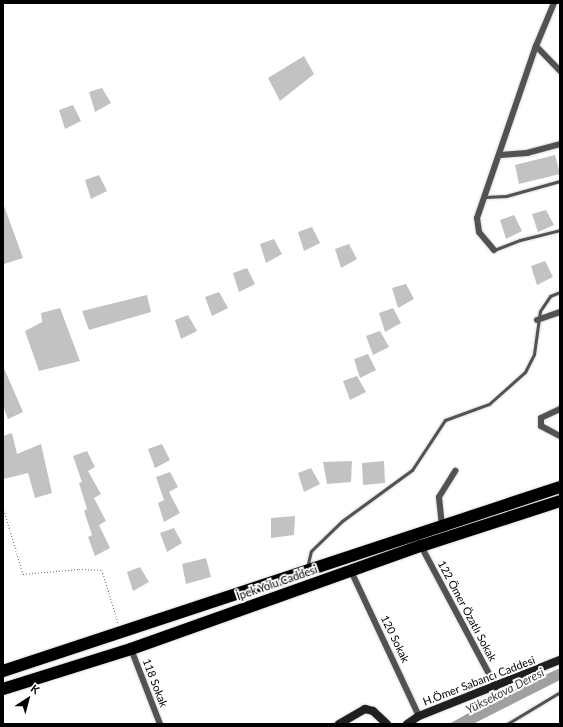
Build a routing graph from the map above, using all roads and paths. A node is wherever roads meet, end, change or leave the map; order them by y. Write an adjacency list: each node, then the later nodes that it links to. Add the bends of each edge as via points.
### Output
1 (554, 3): 2 (street)
2 (536, 46): 3 (street); 5 (street)
3 (560, 71)
4 (560, 144): 5 (street, via 526,153)
5 (500, 154): 7 (street)
6 (560, 181): 7 (lane, via 500,197)
7 (485, 197): 9 (street, via 477,226)
8 (560, 230): 9 (lane, via 520,240)
9 (494, 250)
10 (560, 292): 12 (lane, via 550,296 544,303)
11 (560, 312): 12 (street)
12 (537, 320): 21 (lane, via 534,354 525,372 489,404 445,420 412,470 348,517 311,551 307,561)
13 (560, 408): 14 (street, via 541,418 541,426)
14 (560, 436)
15 (455, 470): 19 (street, via 439,497)
16 (560, 487): 19 (highway, İpek Yolu Caddesi)
17 (560, 501): 20 (highway, İpek Yolu Caddesi)
18 (3, 506): 23 (path, via 23,574 79,569 102,570)
19 (442, 526): 21 (highway, İpek Yolu Caddesi)
20 (421, 546): 22 (highway, İpek Yolu Caddesi); 27 (street, 122 Ömer Özatlı Sokak)
21 (308, 570): 23 (highway, İpek Yolu Caddesi)
22 (350, 571): 24 (highway, İpek Yolu Caddesi); 30 (street, 120 Sokak)
23 (121, 632): 26 (highway, İpek Yolu Caddesi)
24 (131, 649): 28 (highway, İpek Yolu Caddesi); 31 (street, 118 Sokak)
25 (560, 660): 27 (street, H.Ömer Sabancı Caddesi)
26 (3, 671)
27 (496, 686): 30 (street, H.Ömer Sabancı Caddesi)
28 (3, 689)
29 (560, 692): 35 (lane)
30 (419, 716): 34 (street, H.Ömer Sabancı Caddesi)
31 (160, 724)
32 (339, 724): 33 (street, via 365,708 373,711)
33 (387, 724)
34 (407, 724)
35 (507, 724)

